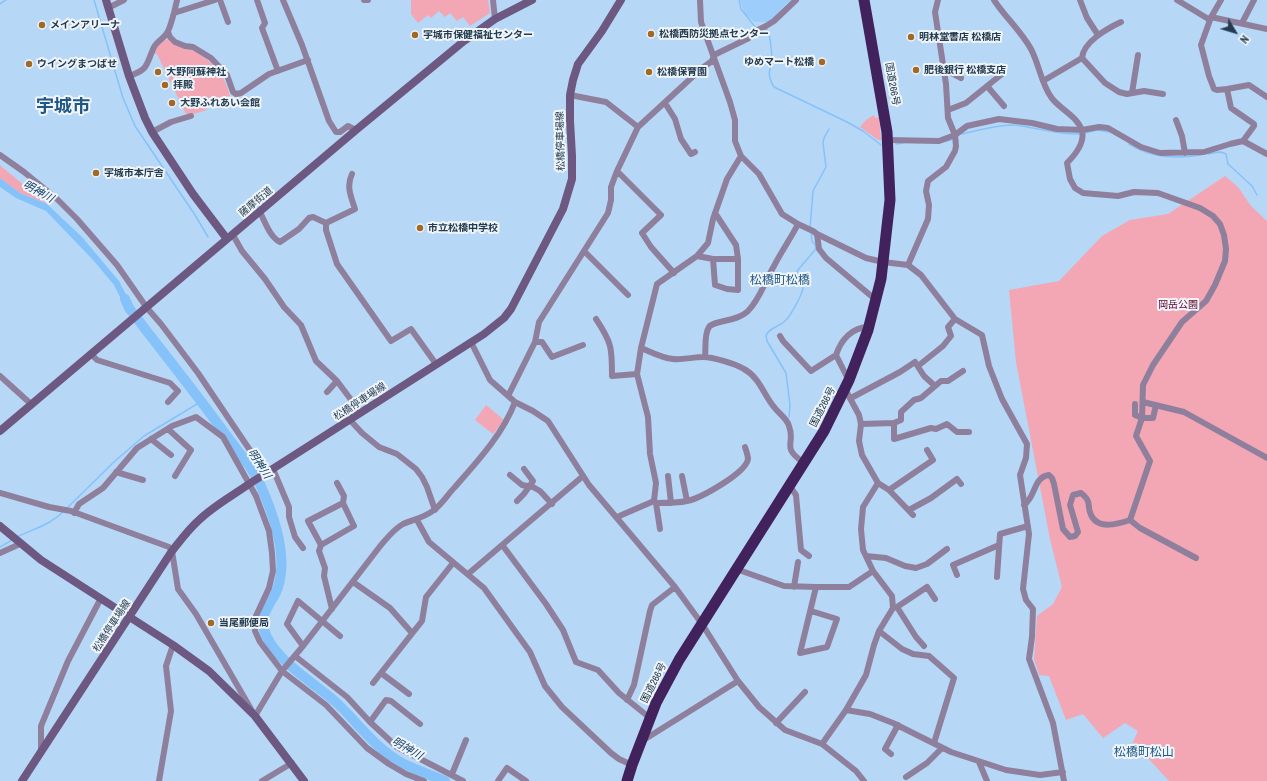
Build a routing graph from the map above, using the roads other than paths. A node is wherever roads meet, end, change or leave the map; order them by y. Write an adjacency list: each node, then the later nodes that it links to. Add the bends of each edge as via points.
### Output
1 (124, 0): 21 (street)
2 (177, 0): 22 (street)
3 (215, 0): 22 (street)
4 (220, 0): 25 (street)
5 (257, 0): 36 (street, via 265,23 262,28)
6 (282, 0): 34 (street)
7 (364, 0): 8 (street)
8 (368, 0)
9 (493, 0): 24 (street)
10 (532, 0): 24 (street, 薩摩街道)
11 (621, 0): 45 (street, 松橋停車場線, via 578,64)
12 (700, 0): 31 (street, via 701,22)
13 (796, 0): 31 (street, via 749,38)
14 (864, 0): 57 (highway, 国道266号)
15 (938, 0): 35 (street, via 935,12)
16 (994, 0): 40 (street, via 1031,49)
17 (1080, 0): 30 (street, via 1087,18)
18 (1177, 0): 23 (street)
19 (1221, 0): 23 (street)
20 (1254, 0): 27 (street)
21 (107, 4): 38 (street)
22 (174, 13): 29 (street)
23 (1211, 18): 27 (street); 42 (street, via 1201,42 1202,52 1214,89)
24 (495, 19): 53 (street, 薩摩街道, via 464,41)
25 (228, 22)
26 (1121, 22): 30 (street)
27 (1242, 23): 28 (street)
28 (1267, 29)
29 (168, 32): 36 (street, via 175,42 193,46 211,58 227,75 236,94); 38 (street, via 159,40 143,70)
30 (1098, 35): 33 (street, via 1082,53)
31 (714, 55): 47 (street, via 712,61); 63 (street, via 735,120 736,141)
32 (1138, 55): 43 (street)
33 (1082, 58): 40 (street); 43 (street, via 1105,83 1119,92)
34 (308, 60): 36 (street); 53 (street, via 334,130 340,132 348,126)
35 (944, 69): 39 (street); 49 (street)
36 (278, 71)
37 (1001, 73): 41 (street)
38 (128, 76): 55 (street)
39 (961, 78)
40 (1043, 81): 54 (street, via 1051,97)
41 (987, 86): 48 (street); 49 (street, via 964,105)
42 (1227, 89): 46 (street, via 1248,85); 58 (street, via 1231,108 1254,124)
43 (1132, 93): 44 (street, via 1144,91)
44 (1163, 94)
45 (570, 95): 52 (street, via 606,102); 86 (street, 松橋停車場線, via 572,179 563,209 511,308 496,325)
46 (1267, 97)
47 (665, 103): 52 (street); 59 (street, via 675,119 681,138 691,154)
48 (1004, 106)
49 (948, 110): 56 (street)
50 (191, 116): 55 (street, via 171,122)
51 (1176, 120): 60 (street)
52 (638, 127): 64 (street)
53 (356, 130): 66 (street, 薩摩街道)
54 (1082, 130): 56 (street, via 1057,129 1032,123 1000,120 966,126); 60 (street, via 1108,128 1152,152); 105 (street, via 1080,146 1067,163 1070,179 1075,188 1083,193 1112,196 1134,192 1158,193 1200,208 1220,224 1224,235 1225,261 1215,285 1206,301 1182,322 1153,365 1143,385)
55 (152, 132): 71 (street, via 193,194)
56 (955, 135): 57 (street, via 939,141); 77 (street, via 955,151 950,160 943,171 928,181 928,220)
57 (888, 140): 76 (highway, 国道266号, via 890,200)
58 (1243, 142): 60 (street, via 1204,152); 61 (street)
59 (695, 152)
60 (1185, 153)
61 (1267, 154)
62 (0, 155): 81 (street, via 40,185 77,219 117,265)
63 (741, 156): 67 (street, via 727,179); 69 (street, via 759,174 782,214)
64 (617, 171): 72 (street, via 611,187 608,213); 78 (street, via 660,215 642,233)
65 (352, 174): 68 (street, via 348,181 355,209)
66 (260, 212): 68 (street, via 276,240 280,242 299,229 309,218 313,217); 71 (street, 薩摩街道)
67 (715, 213): 73 (street, via 708,243); 75 (street, via 736,245)
68 (326, 223): 93 (street, via 337,264 391,340 411,329)
69 (798, 224): 70 (street); 92 (street, via 756,301 747,312 738,318 710,325)
70 (813, 231): 76 (street, via 866,258); 80 (street, via 819,249 826,258)
71 (230, 237): 81 (street, 薩摩街道); 98 (street, via 300,325 316,361)
72 (584, 251): 79 (street); 87 (street, via 539,322)
73 (697, 256): 74 (street); 78 (street)
74 (713, 259): 75 (street); 75 (street, via 715,285 738,290)
75 (738, 259)
76 (883, 262): 77 (street); 80 (highway, 国道266号)
77 (908, 265): 83 (street, via 921,275)
78 (674, 273): 89 (street, via 657,284)
79 (628, 294)
80 (876, 300): 84 (highway, 国道266号)
81 (146, 309): 90 (street, 薩摩街道); 125 (street, via 161,324 198,373)
82 (596, 319): 96 (street, via 610,344 612,376)
83 (956, 319): 94 (street, via 948,327 951,336 943,346); 146 (street, via 982,335 989,366 1002,399 1027,444 1026,458 1020,475)
84 (869, 326): 91 (street, via 852,332 839,346); 100 (highway, 国道266号)
85 (780, 336): 91 (street, via 811,371)
86 (471, 342): 93 (street, 松橋停車場線); 102 (street, via 490,380)
87 (535, 342): 88 (street, via 542,342 552,357); 102 (street)
88 (582, 345)
89 (641, 348): 92 (street, via 674,359); 96 (street)
90 (91, 354): 103 (street, via 97,360 170,383 178,391); 106 (street, 薩摩街道)
91 (836, 355): 100 (street, via 846,375)
92 (705, 357): 122 (street, via 745,369 758,381 774,409 789,424 791,452)
93 (436, 364): 109 (street, 松橋停車場線)
94 (918, 366): 99 (street); 100 (street, via 915,362 900,372)
95 (963, 371): 99 (street)
96 (637, 374): 142 (street, via 648,417 650,454 656,483)
97 (0, 376): 106 (street)
98 (337, 381): 101 (street); 109 (street)
99 (935, 386): 112 (street, via 921,398 914,400 901,412 901,420)
100 (849, 389): 113 (street); 122 (highway, 国道266号)
101 (327, 392)
102 (508, 396): 104 (street)
103 (168, 402)
104 (515, 402): 129 (street, via 548,421); 147 (street, via 510,415 491,443)
105 (1143, 402): 108 (street); 110 (street)
106 (31, 404): 115 (street, 薩摩街道)
107 (1135, 404): 110 (street, via 1135,415)
108 (1156, 405): 110 (street, via 1154,418); 121 (street, via 1184,412)
109 (361, 413): 111 (street, 松橋停車場線)
110 (1142, 418): 151 (street, via 1136,436 1150,461)
111 (350, 420): 125 (street, 松橋停車場線); 147 (street, via 379,447 397,454 416,469 427,487)
112 (894, 423): 113 (street); 116 (street, via 894,439 947,424 957,432)
113 (861, 424): 135 (street, via 859,441 862,455)
114 (168, 429): 117 (street); 128 (street, via 191,450); 133 (street, via 196,417 223,437)
115 (0, 431)
116 (969, 432)
117 (151, 439): 120 (street); 124 (street, via 137,448)
118 (745, 447): 141 (street, via 748,459 745,466 732,478)
119 (927, 450): 138 (street, via 933,460)
120 (171, 455)
121 (1267, 458)
122 (804, 463): 136 (highway, 国道266号)
123 (524, 469): 137 (street, via 534,481)
124 (116, 472): 132 (street); 148 (street, via 103,488 79,504)
125 (267, 473): 133 (street, 松橋停車場線); 159 (street, via 289,507 295,537)
126 (954, 473): 138 (street, via 959,481 911,512)
127 (510, 475): 137 (street, via 522,485)
128 (175, 476)
129 (583, 476): 145 (street); 149 (street)
130 (668, 476): 144 (street)
131 (682, 476): 141 (street)
132 (143, 480)
133 (250, 483): 161 (street, 松橋停車場線, via 198,521); 192 (street, via 269,531 272,554 270,588 255,618 255,631 260,642)
134 (337, 483): 143 (street, via 344,496)
135 (878, 483): 138 (street); 164 (street, via 862,513 861,529)
136 (789, 485): 163 (street, via 796,495 801,550); 168 (highway, 国道266号)
137 (529, 487): 140 (street); 145 (street, via 540,491)
138 (889, 490)
139 (0, 493): 148 (street)
140 (517, 501)
141 (687, 501): 144 (street)
142 (655, 502): 144 (street); 149 (street); 154 (street)
143 (342, 503): 157 (street, via 354,526); 157 (street, via 308,520)
144 (671, 503)
145 (552, 504): 158 (street)
146 (1024, 504): 151 (street, via 1028,502 1039,480 1049,475 1054,484 1063,529 1070,537 1078,532 1070,505 1073,495 1081,493 1088,499 1091,515 1097,522 1106,525); 152 (street)
147 (434, 510): 150 (street)
148 (73, 512): 161 (street, via 169,547)
149 (617, 517): 175 (street)
150 (418, 520): 167 (street, via 429,542); 173 (street, via 394,530)
151 (1130, 520): 165 (street)
152 (1028, 526): 156 (street, via 1000,534); 216 (street, via 1030,534 1023,589 1026,600 1033,610 1029,659 1053,723)
153 (2, 528): 155 (street)
154 (660, 529)
155 (19, 542): 162 (street); 177 (street, via 41,560)
156 (999, 545): 171 (street, via 953,565); 172 (street)
157 (321, 546): 180 (street, via 319,551 325,568 324,576)
158 (503, 546): 170 (street); 198 (street, via 546,604 562,630 576,662 598,670)
159 (303, 548)
160 (946, 549): 164 (street, via 927,564 916,568 886,558)
161 (172, 551): 182 (street, 松橋停車場線); 200 (street, via 178,589 196,614)
162 (0, 553)
163 (808, 556)
164 (866, 556): 169 (street)
165 (1196, 558)
166 (798, 562): 174 (street)
167 (453, 563): 170 (street); 186 (street, via 426,597 422,621)
168 (736, 569): 174 (street, via 784,586); 184 (highway, 国道266号)
169 (873, 571): 176 (street, via 849,588); 179 (street, via 892,596)
170 (468, 574): 215 (street, via 484,588 499,608 530,652 545,686 562,707 611,754)
171 (958, 575)
172 (996, 577)
173 (353, 582): 180 (street); 186 (street, via 390,608)
174 (794, 586): 176 (street)
175 (675, 587): 184 (street); 198 (street, via 652,605 634,685)
176 (816, 587): 181 (street)
177 (101, 598): 182 (street); 211 (street, via 68,661 42,726)
178 (935, 599): 179 (street, via 927,587)
179 (895, 607): 185 (street); 190 (street)
180 (332, 609): 183 (street)
181 (811, 611): 181 (street, via 809,618 800,653 827,647 837,619)
182 (130, 616): 188 (street); 211 (street, 松橋停車場線)
183 (323, 621): 187 (street); 189 (street); 189 (street, via 298,601 287,624)
184 (702, 624): 194 (street); 201 (highway, 国道266号, via 679,660)
185 (879, 631): 199 (street, via 866,675); 208 (street, via 902,649 913,654 929,656 954,678)
186 (412, 633): 193 (street)
187 (340, 636)
188 (173, 645): 200 (street, via 209,671); 220 (street, via 166,666 171,712)
189 (304, 646): 191 (street)
190 (924, 646)
191 (293, 658): 192 (street); 202 (street, via 347,697)
192 (283, 670): 200 (street); 223 (street, via 326,705 366,748 406,774)
193 (381, 673): 195 (street); 197 (street)
194 (738, 681): 203 (street); 207 (street)
195 (373, 683)
196 (805, 692): 203 (street)
197 (410, 694)
198 (627, 700): 201 (street)
199 (846, 710): 205 (street, via 870,714); 209 (street)
200 (255, 716): 214 (street)
201 (650, 718): 207 (highway, 国道266号)
202 (370, 722): 204 (street, via 386,700 391,701); 217 (street, via 397,747)
203 (776, 723): 209 (street, via 785,730)
204 (420, 724)
205 (898, 725): 208 (street); 212 (street, via 884,748)
206 (466, 740): 217 (street)
207 (640, 742): 215 (highway, 国道266号)
208 (934, 743): 210 (street)
209 (822, 744): 228 (street, via 856,771)
210 (942, 748): 213 (street); 218 (street, via 927,763)
211 (42, 751): 219 (street, 松橋停車場線)
212 (891, 754)
213 (979, 762): 216 (street, via 1032,775); 229 (street)
214 (292, 763): 221 (street); 222 (street)
215 (632, 765): 227 (highway, 国道266号)
216 (1063, 772): 230 (street)
217 (452, 774): 224 (street)
218 (906, 777)
219 (26, 779)
220 (159, 781)
221 (262, 781)
222 (304, 781)
223 (424, 781)
224 (463, 781)
225 (498, 781): 226 (street, via 507,768)
226 (526, 781)
227 (627, 781)
228 (864, 781)
229 (987, 781)
230 (1064, 781)

